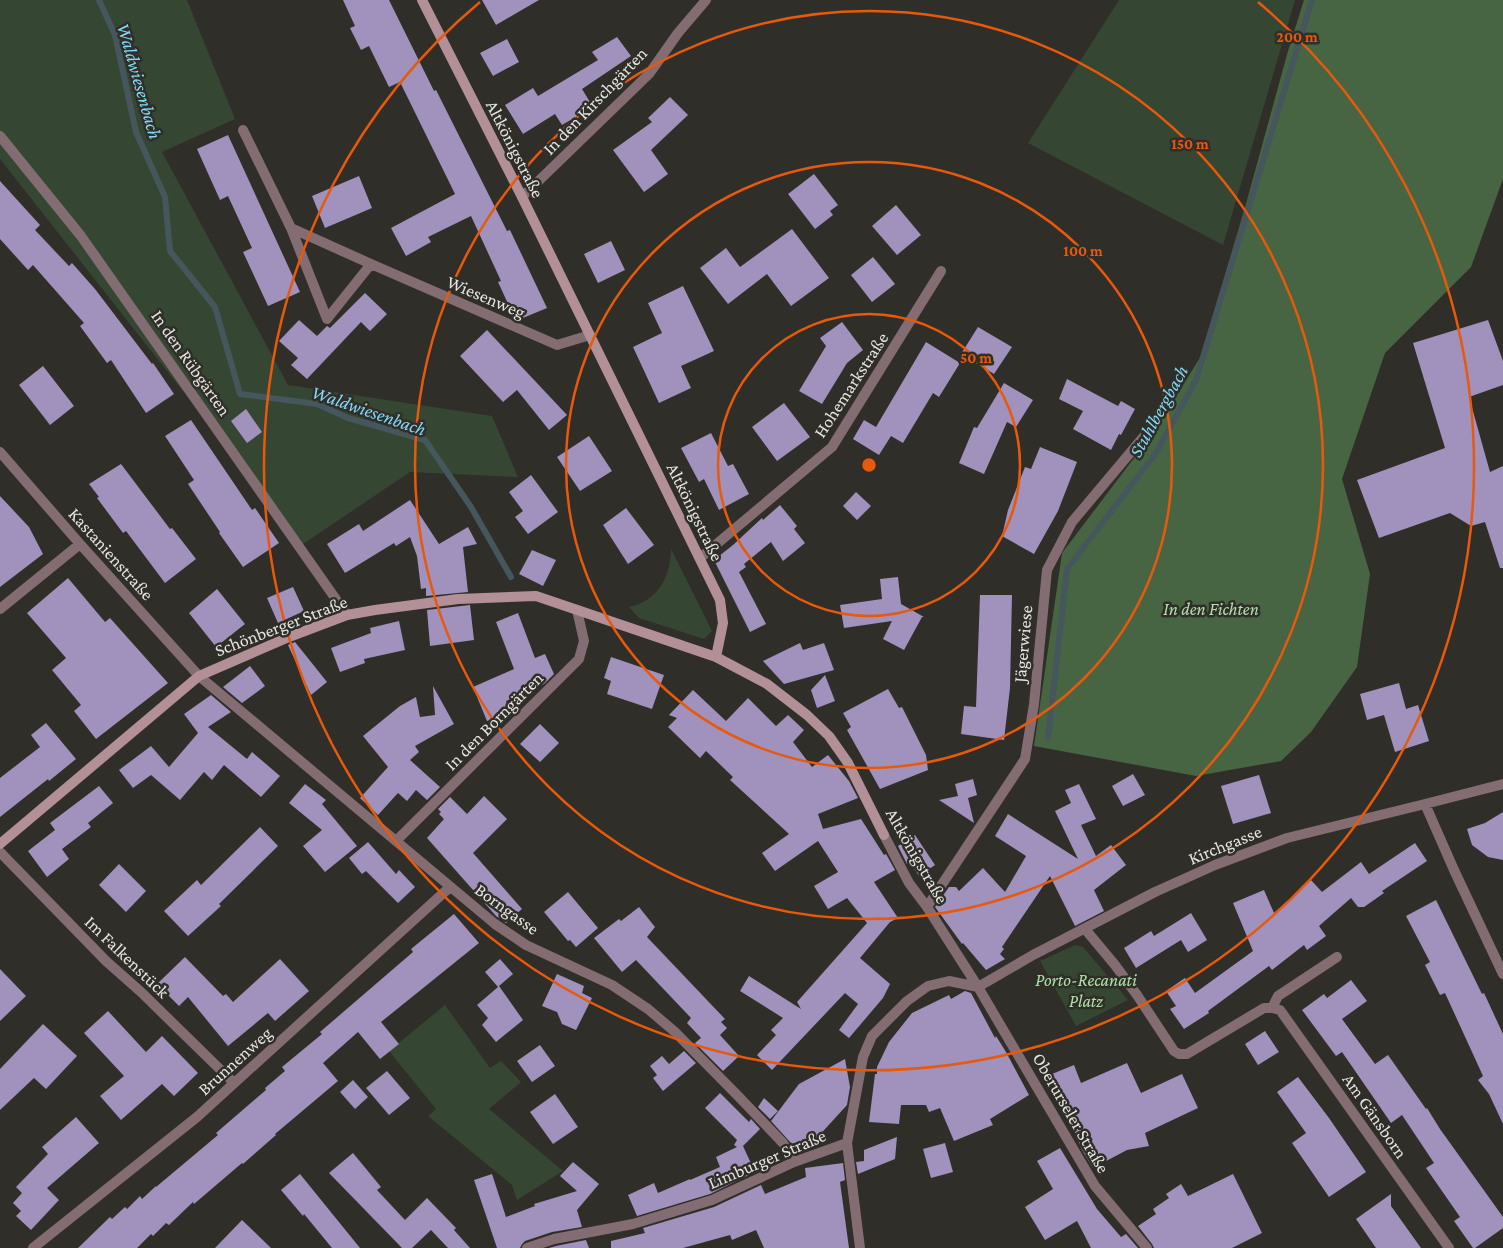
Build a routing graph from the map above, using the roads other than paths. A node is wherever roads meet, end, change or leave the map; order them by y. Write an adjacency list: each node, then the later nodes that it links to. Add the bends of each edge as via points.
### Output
1 (422, 0): 5 (street, Altkönigstraße)
2 (706, 0): 5 (street, In den Kirschgärten, via 649,74)
3 (243, 130): 6 (street)
4 (0, 136): 16 (street, In den Rübgärten, via 81,236)
5 (522, 197): 9 (street, Altkönigstraße)
6 (291, 228): 7 (street, Wiesenweg); 7 (street, via 327,319)
7 (371, 264): 9 (street, Wiesenweg, via 558,345)
8 (941, 271): 13 (street, Hohemarkstraße, via 832,447)
9 (590, 335): 13 (street, Altkönigstraße)
10 (1171, 395): 25 (street, Jägerwiese, via 1151,428 1072,522 1047,570 1034,704 1025,759)
11 (0, 452): 12 (street, Kastanienstraße)
12 (80, 544): 14 (street); 18 (street, Kastanienstraße)
13 (700, 558): 17 (street, Altkönigstraße, via 720,600 723,623)
14 (0, 609)
15 (577, 610): 16 (street, Schönberger Straße, via 536,596 458,599); 17 (street, Schönberger Straße); 21 (street, In den Borngärten, via 584,641 579,659)
16 (347, 615): 18 (street, Schönberger Straße)
17 (716, 657): 25 (street, Altkönigstraße, via 767,684 829,736 848,763 910,883)
18 (199, 676): 21 (street, Borngasse); 22 (street, Schönberger Straße)
19 (1503, 784): 20 (street, Kirchgasse)
20 (1425, 804): 26 (street, Kirchgasse, via 1287,838 1155,892); 28 (street)
21 (396, 841): 24 (street, Borngasse)
22 (0, 844)
23 (0, 852): 31 (street, Im Falkenstück, via 106,961)
24 (450, 887): 31 (street, Brunnenweg); 33 (street, Borngasse, via 494,924 526,945 612,985 648,1009 740,1098 782,1143)
25 (927, 907): 29 (street, Altkönigstraße)
26 (1085, 929): 29 (street, Kirchgasse); 30 (street, via 1179,1054 1187,1054 1264,1008)
27 (1337, 957): 30 (street, via 1278,996)
28 (1503, 974)
29 (978, 987): 32 (street, Limburger Straße, via 950,981 928,986 907,1001 872,1036 862,1057); 37 (street, Oberurseler Straße, via 1095,1186)
30 (1272, 1008): 38 (street, Am Gänsborn, via 1280,1010)
31 (234, 1083): 34 (street, Brunnenweg, via 197,1117)
32 (847, 1143): 33 (street, Limburger Straße); 36 (street)
33 (794, 1162): 35 (street, Limburger Straße, via 712,1200 633,1224 554,1239)
34 (33, 1248)
35 (527, 1248)
36 (860, 1248)
37 (1148, 1248)
38 (1449, 1248)

